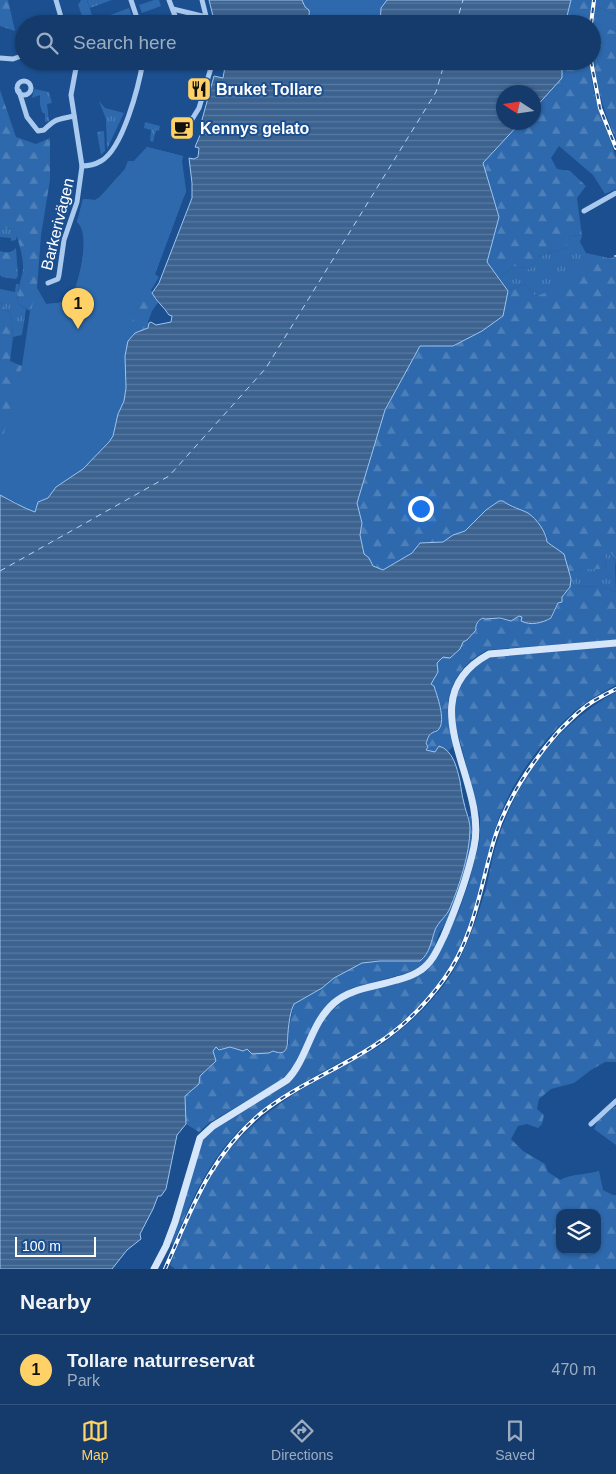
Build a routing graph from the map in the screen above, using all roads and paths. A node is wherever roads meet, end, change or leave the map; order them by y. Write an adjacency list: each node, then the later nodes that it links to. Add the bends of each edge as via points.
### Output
1 (56, 0): 6 (street)
2 (131, 0): 7 (street)
3 (169, 0): 5 (street)
4 (202, 0): 10 (street)
5 (173, 9): 8 (street); 9 (street)
6 (60, 15)
7 (136, 15)
8 (175, 15)
9 (198, 15)
10 (206, 15)
11 (15, 57): 12 (street)
12 (0, 58)
13 (75, 70): 17 (street, via 71,95)
14 (141, 70): 19 (street, via 130,113 114,148 100,162)
15 (210, 70): 18 (street, via 199,108)
16 (18, 92): 17 (street, via 27,117 38,131 56,120)
17 (74, 116): 19 (street)
18 (191, 121)
19 (82, 166): 22 (street, Barkerivägen, via 77,202 63,247 58,279)
20 (616, 193): 21 (street)
21 (584, 211)
22 (48, 283)
23 (616, 643): 26 (street, via 488,654 460,678 452,694 450,709 477,831 458,904 436,953 422,970 355,991 334,1002 315,1028 290,1076 213,1126 200,1138 175,1222)
24 (616, 1101): 25 (street)
25 (591, 1124)
26 (154, 1269)

